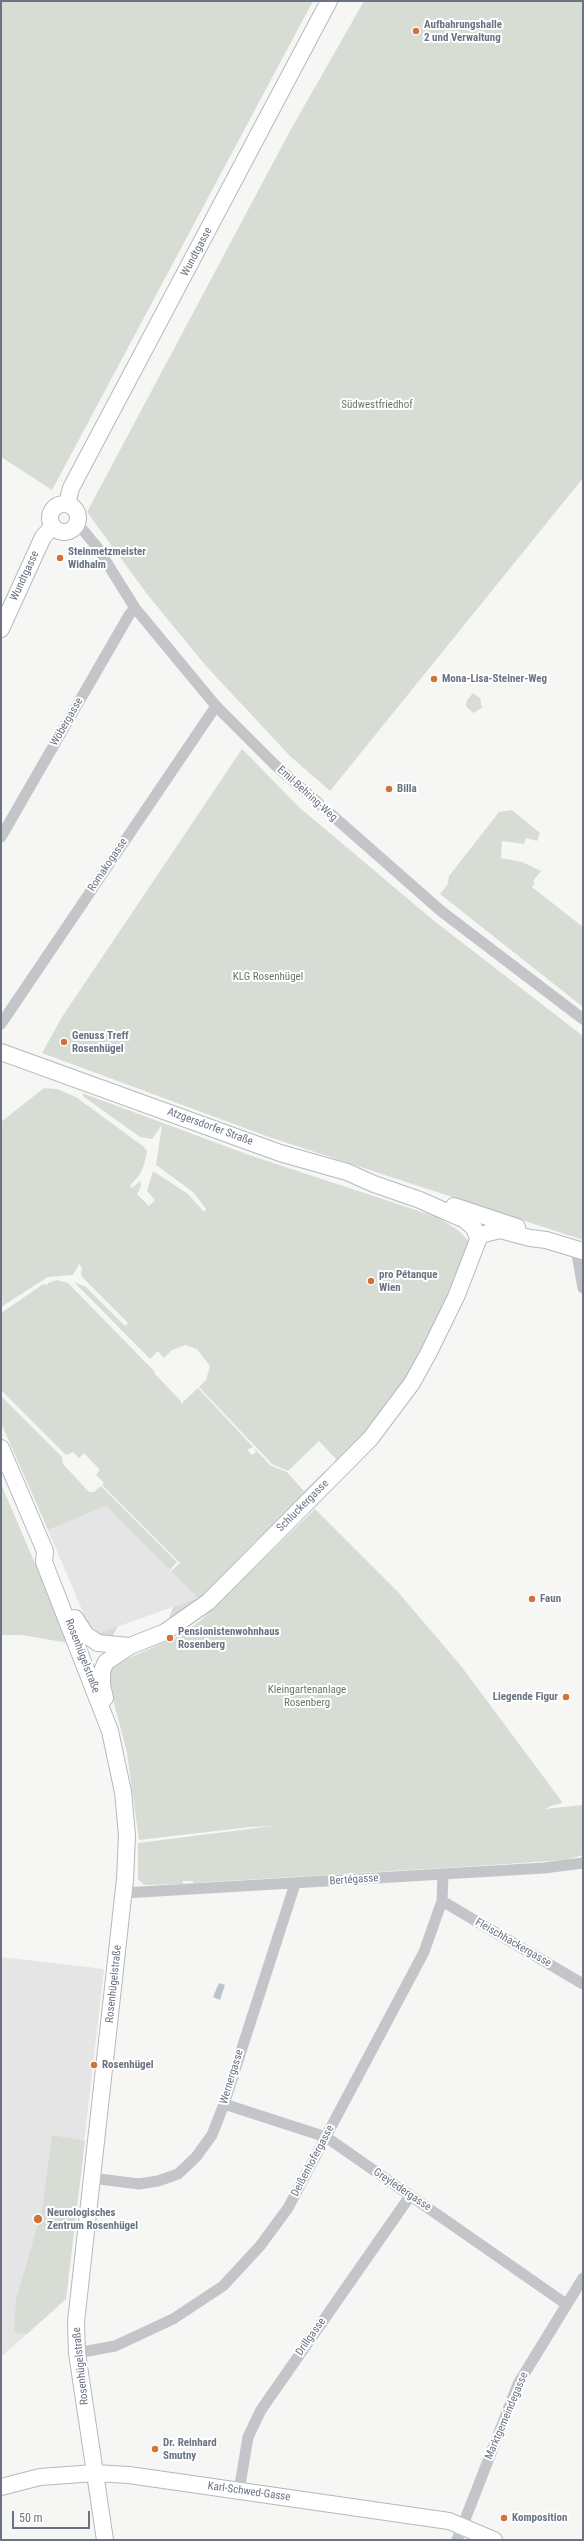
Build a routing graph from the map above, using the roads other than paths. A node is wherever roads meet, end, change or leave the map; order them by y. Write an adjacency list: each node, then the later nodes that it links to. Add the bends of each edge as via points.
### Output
1 (329, 1): 2 (main road, Wundtgasse, via 71,488)
2 (67, 504): 3 (main road, via 75,509); 4 (main road, via 54,508 50,517)
3 (77, 523): 4 (main road, via 71,530 66,531); 5 (street, Emil-Behring-Weg, via 93,542)
4 (53, 526): 6 (main road, Wundtgasse, via 43,537)
5 (135, 608): 7 (street, Emil-Behring-Weg); 8 (street, Wöbergasse)
6 (1, 629)
7 (216, 706): 9 (street, Emil-Behring-Weg, via 275,765 427,899); 10 (street, Romakogasse)
8 (1, 837)
9 (583, 1019)
10 (1, 1024)
11 (1, 1052): 12 (main road, Atzgersdorfer Straße)
12 (420, 1200): 13 (main road, Atzgersdorfer Straße, via 465,1220 474,1228); 14 (main road, Atzgersdorfer Straße, via 433,1200 483,1215 532,1232)
13 (478, 1238): 14 (main road, Atzgersdorfer Straße, via 483,1234 500,1230); 19 (main road, Schluckergasse, via 464,1279 412,1384 370,1439 208,1602 165,1632)
14 (546, 1240): 15 (main road, Atzgersdorfer Straße)
15 (579, 1250): 16 (street)
16 (583, 1288)
17 (1, 1448): 18 (main road, Rosenhügelstraße)
18 (45, 1551): 19 (main road, via 81,1629 98,1643); 20 (main road, Rosenhügelstraße, via 44,1562)
19 (130, 1646): 20 (main road, Schluckergasse, via 106,1662 102,1671)
20 (110, 1731): 24 (main road, Rosenhügelstraße, via 124,1799 127,1850)
21 (583, 1863): 22 (street, Bertégasse, via 552,1868)
22 (442, 1875): 23 (street, Bertégasse); 25 (street, Deißenhofergasse)
23 (295, 1884): 24 (street, Bertégasse); 27 (street, Wernergasse)
24 (124, 1892): 29 (main road, Rosenhügelstraße)
25 (442, 1901): 26 (street, Fleischhackergasse); 28 (street, Deißenhofergasse, via 424,1952)
26 (583, 1984)
27 (224, 2104): 28 (street, Greyledergasse); 29 (street, Wernergasse, via 212,2135 196,2157 178,2174 158,2182 139,2184)
28 (326, 2137): 30 (street, Greyledergasse); 33 (street, Deißenhofergasse, via 288,2208 260,2246 222,2286 173,2319 115,2346)
29 (91, 2178): 33 (main road, Rosenhügelstraße, via 77,2310)
30 (410, 2196): 32 (street, Greyledergasse); 36 (street, Drillgasse, via 261,2410 248,2437)
31 (583, 2278): 32 (street, Marktgemeindegasse)
32 (566, 2304): 37 (street, Marktgemeindegasse, via 518,2384)
33 (77, 2353): 34 (main road, Rosenhügelstraße)
34 (95, 2473): 35 (main road, Karl-Schwed-Gasse, via 40,2477); 36 (main road, Karl-Schwed-Gasse); 38 (main road, Rosenhügelstraße)
35 (1, 2487)
36 (239, 2491): 37 (main road, Karl-Schwed-Gasse, via 449,2521)
37 (459, 2533): 39 (main road, Karl-Schwed-Gasse)
38 (105, 2540)
39 (494, 2540)

